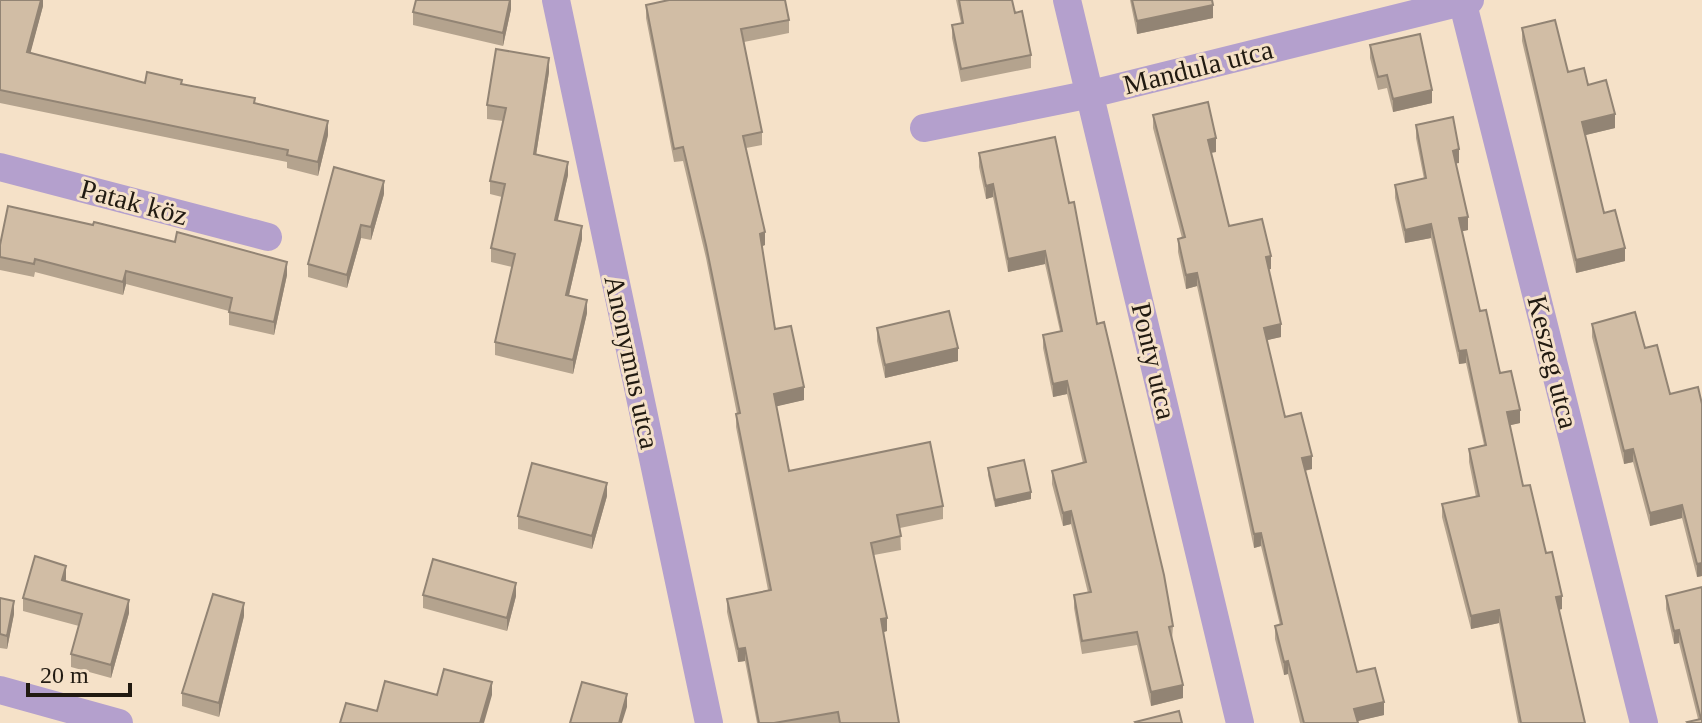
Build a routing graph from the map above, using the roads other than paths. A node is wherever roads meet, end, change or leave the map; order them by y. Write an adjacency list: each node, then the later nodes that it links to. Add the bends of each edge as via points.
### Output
1 (556, 0): 10 (street, Anonymus utca)
2 (1067, 0): 4 (street, Ponty utca)
3 (1465, 1): 4 (street, Mandula utca); 12 (street, Keszeg utca)
4 (1091, 94): 5 (street, Mandula utca); 11 (street, Ponty utca)
5 (924, 128)
6 (0, 167): 7 (street, Patak köz)
7 (268, 237)
8 (0, 690): 9 (street)
9 (119, 723)
10 (709, 723)
11 (1240, 723)
12 (1644, 723)

